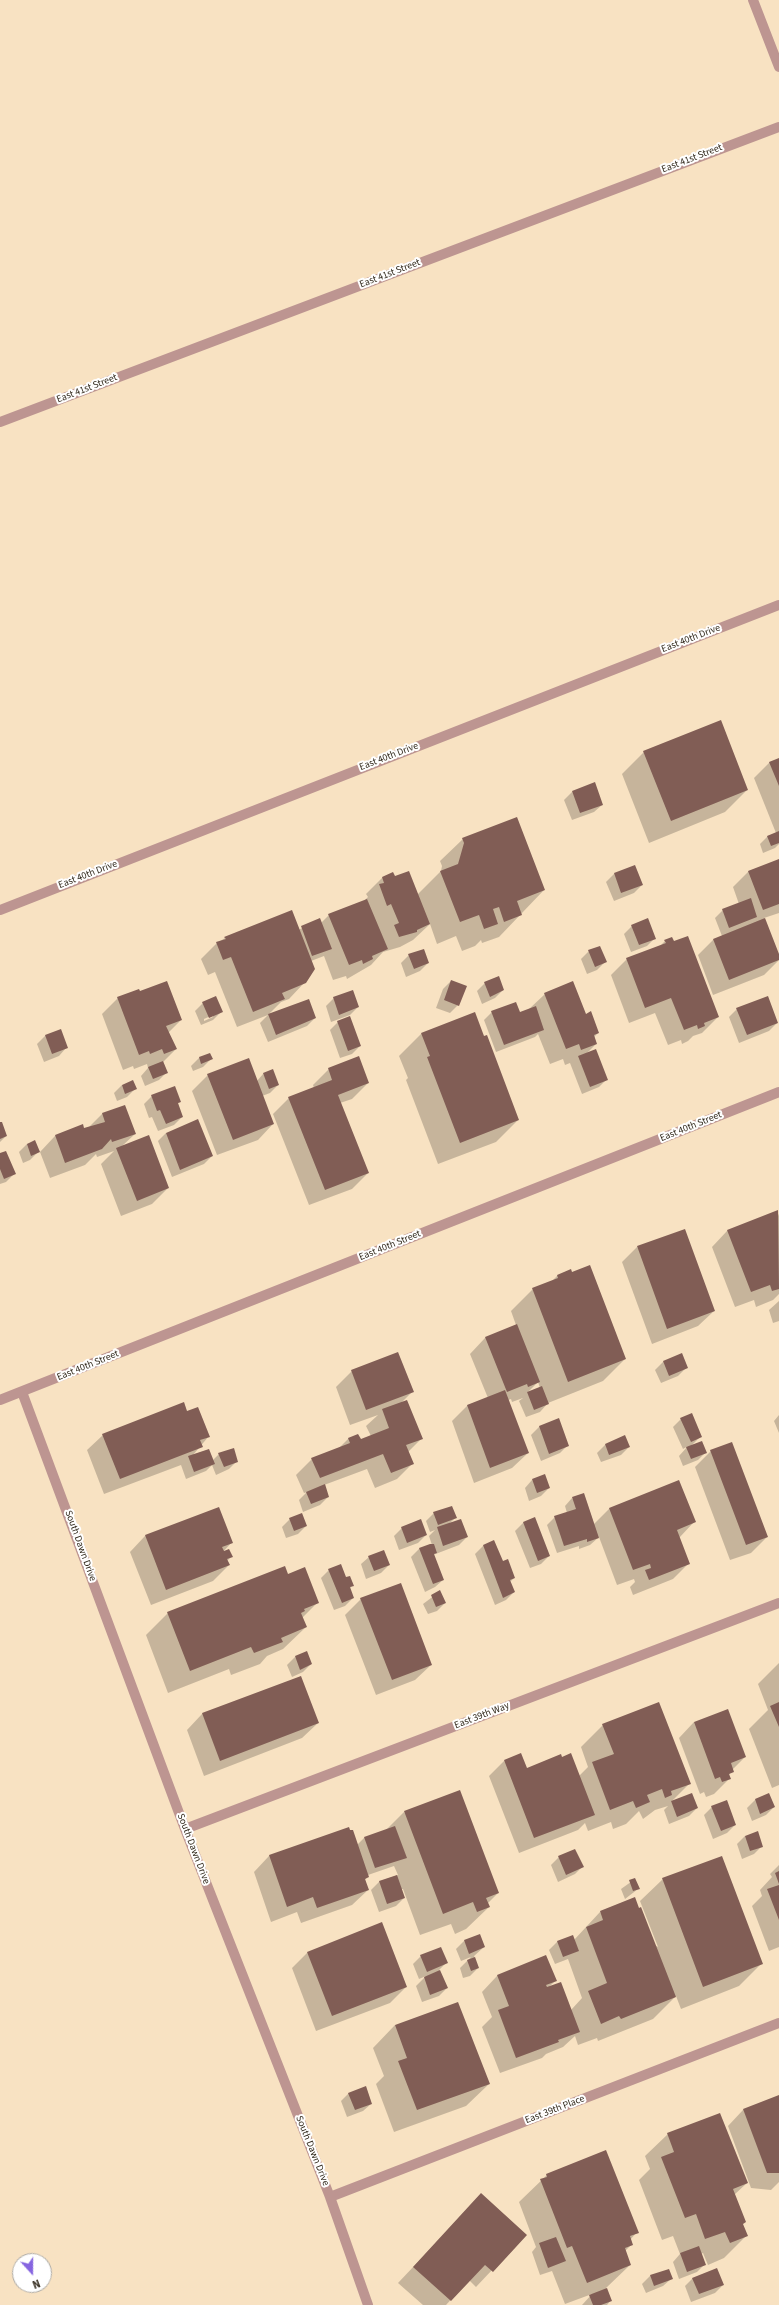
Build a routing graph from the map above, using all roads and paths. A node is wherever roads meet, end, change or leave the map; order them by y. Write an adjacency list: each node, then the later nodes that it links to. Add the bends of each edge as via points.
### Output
1 (753, 0): 2 (street)
2 (779, 67)
3 (779, 126): 4 (street, East 41st Street)
4 (0, 422)
5 (779, 605): 6 (street, East 40th Drive)
6 (0, 910)
7 (779, 1092): 8 (street, East 40th Street)
8 (22, 1392): 9 (street, East 40th Street); 11 (street, South Dawn Drive)
9 (0, 1400)
10 (779, 1603): 11 (street, East 39th Way)
11 (185, 1829): 13 (street, South Dawn Drive)
12 (779, 2023): 13 (street, East 39th Place)
13 (330, 2197): 14 (street, South Dawn Drive)
14 (368, 2305)

